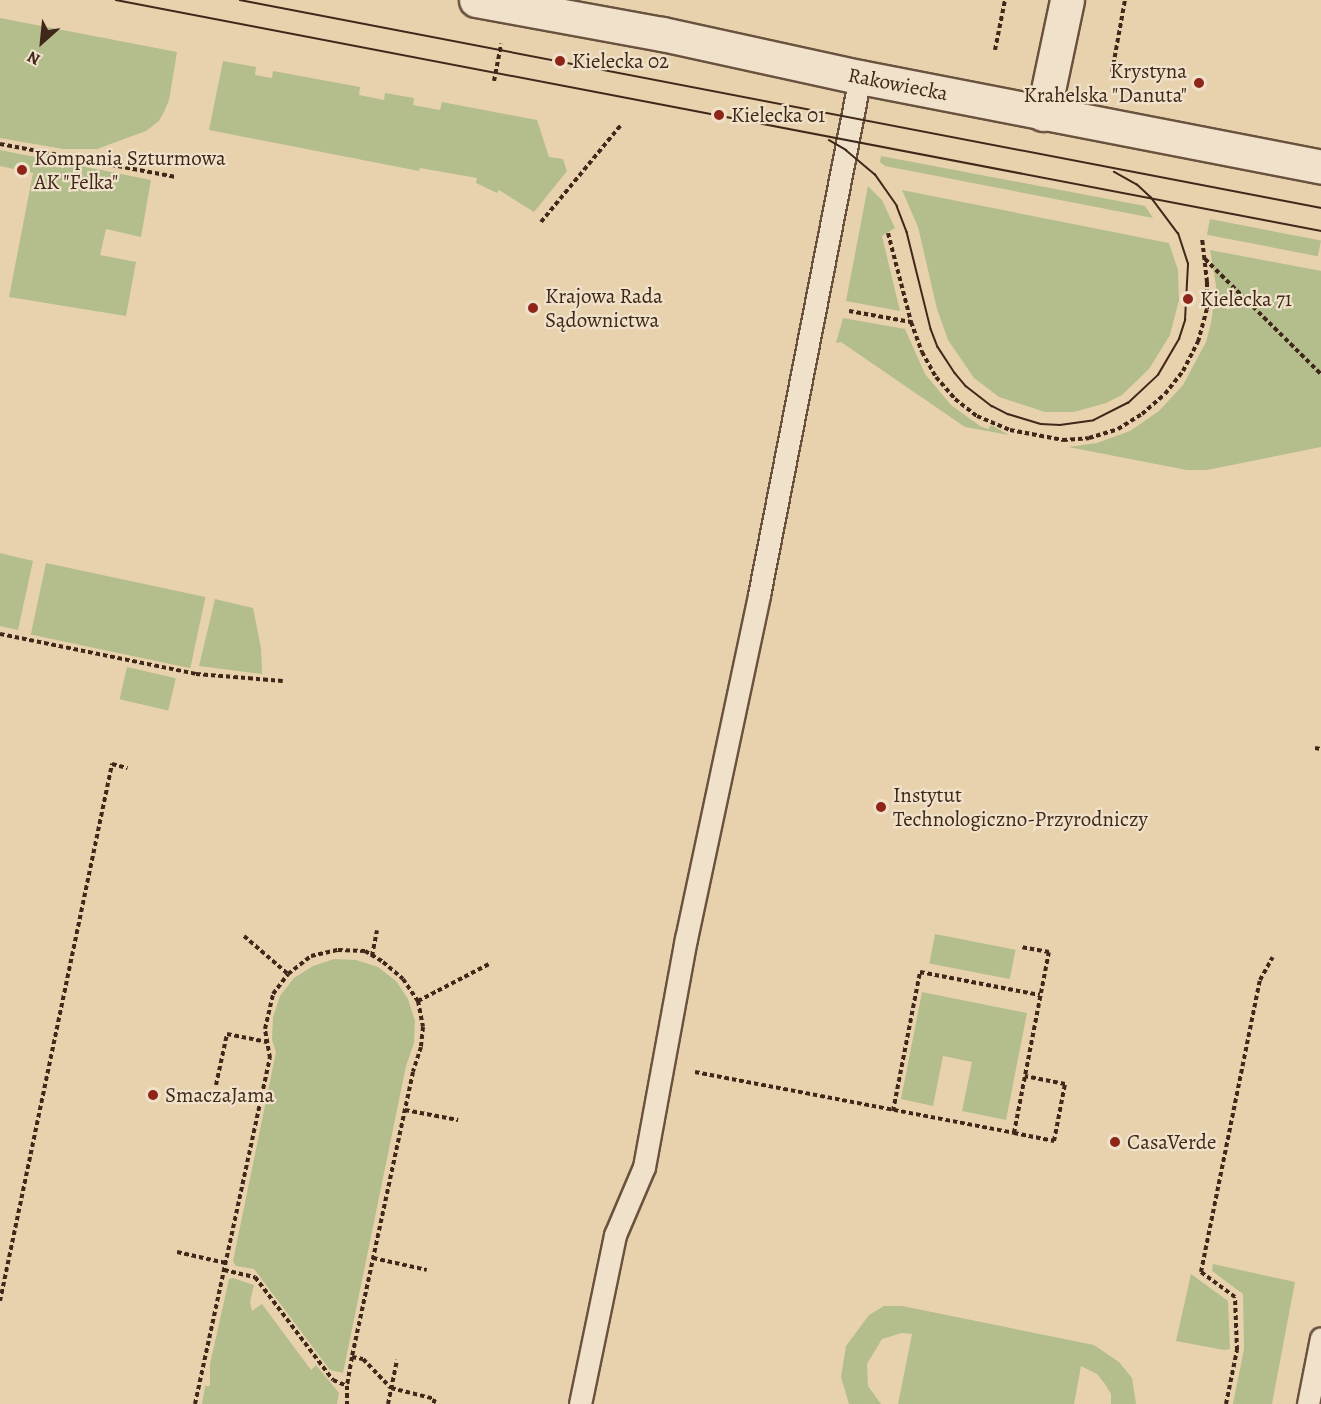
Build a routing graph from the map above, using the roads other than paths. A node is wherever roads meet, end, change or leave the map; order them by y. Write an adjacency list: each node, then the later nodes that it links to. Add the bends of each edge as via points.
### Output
1 (476, 0): 3 (street, Rakowiecka, via 662,34)
2 (1067, 0): 4 (street)
3 (860, 77): 4 (street, Rakowiecka); 7 (lane, via 759,595 686,939 644,1167 615,1235)
4 (1043, 114): 5 (street, Rakowiecka)
5 (1321, 167)
6 (1321, 1338): 8 (lane)
7 (580, 1404)
8 (1308, 1404)

